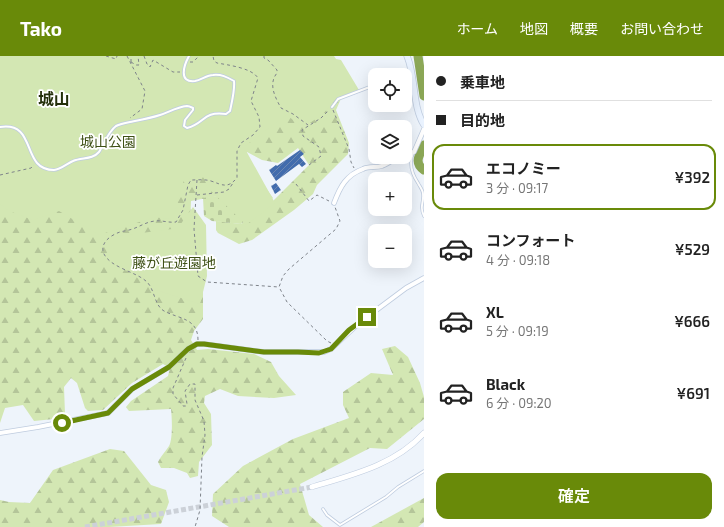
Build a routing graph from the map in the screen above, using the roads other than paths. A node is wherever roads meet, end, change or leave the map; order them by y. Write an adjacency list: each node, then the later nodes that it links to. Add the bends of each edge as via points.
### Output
1 (190, 56): 8 (lane, via 184,71 186,79 194,81 212,75 225,76 234,81 230,111 226,114 210,114 195,126 186,128 185,120 193,110 187,106 123,123 114,127 98,153 92,157 74,160 55,170 36,163 23,134 18,129)
2 (407, 56): 3 (main road)
3 (410, 68)
4 (412, 75): 7 (main road, via 419,113)
5 (368, 88): 6 (lane, via 338,99)
6 (332, 107)
7 (424, 125)
8 (0, 127)
9 (424, 129): 10 (street)
10 (414, 152): 13 (lane, via 411,162 415,178 422,190 421,209)
11 (386, 164): 12 (street, via 364,168 347,178 339,187)
12 (334, 203)
13 (424, 216)
14 (424, 278): 15 (street, via 406,288 349,330 331,349 319,353 264,352 197,344 169,367 132,389 108,413)
15 (0, 433)
16 (424, 433): 18 (street, via 410,446 378,465)
17 (424, 471): 19 (lane, via 340,525)
18 (312, 487)
19 (323, 508)

